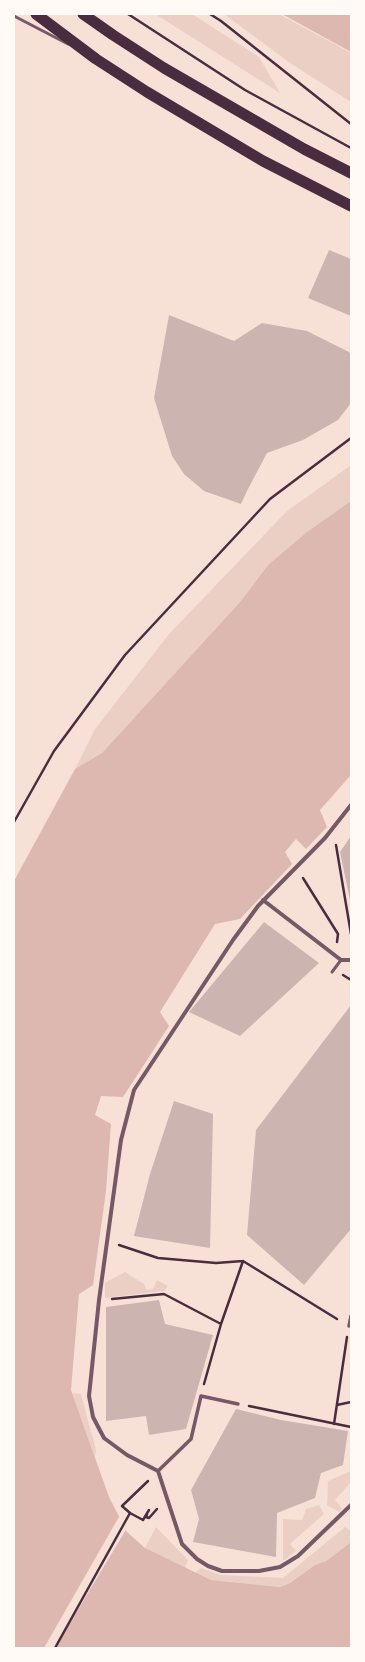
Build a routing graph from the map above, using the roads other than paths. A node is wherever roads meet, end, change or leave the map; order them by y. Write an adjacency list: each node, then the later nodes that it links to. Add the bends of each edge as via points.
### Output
1 (36, 14): 4 (highway)
2 (83, 14): 5 (highway, via 164,68 304,149)
3 (14, 16): 4 (lane)
4 (96, 59): 6 (highway, via 263,161)
5 (351, 173)
6 (351, 206)
7 (351, 804): 8 (street, via 325,838)
8 (263, 900): 9 (street); 15 (street, via 233,940 134,1090 121,1140 89,1396 93,1417 104,1438 127,1455)
9 (341, 960): 10 (street); 11 (lane)
10 (351, 960)
11 (332, 972)
12 (351, 1316): 13 (street)
13 (349, 1326)
14 (238, 1404): 15 (street, via 201,1396 191,1439)
15 (158, 1471): 16 (street, via 182,1544 197,1559 222,1571 260,1571 280,1567 298,1556)
16 (351, 1505)

